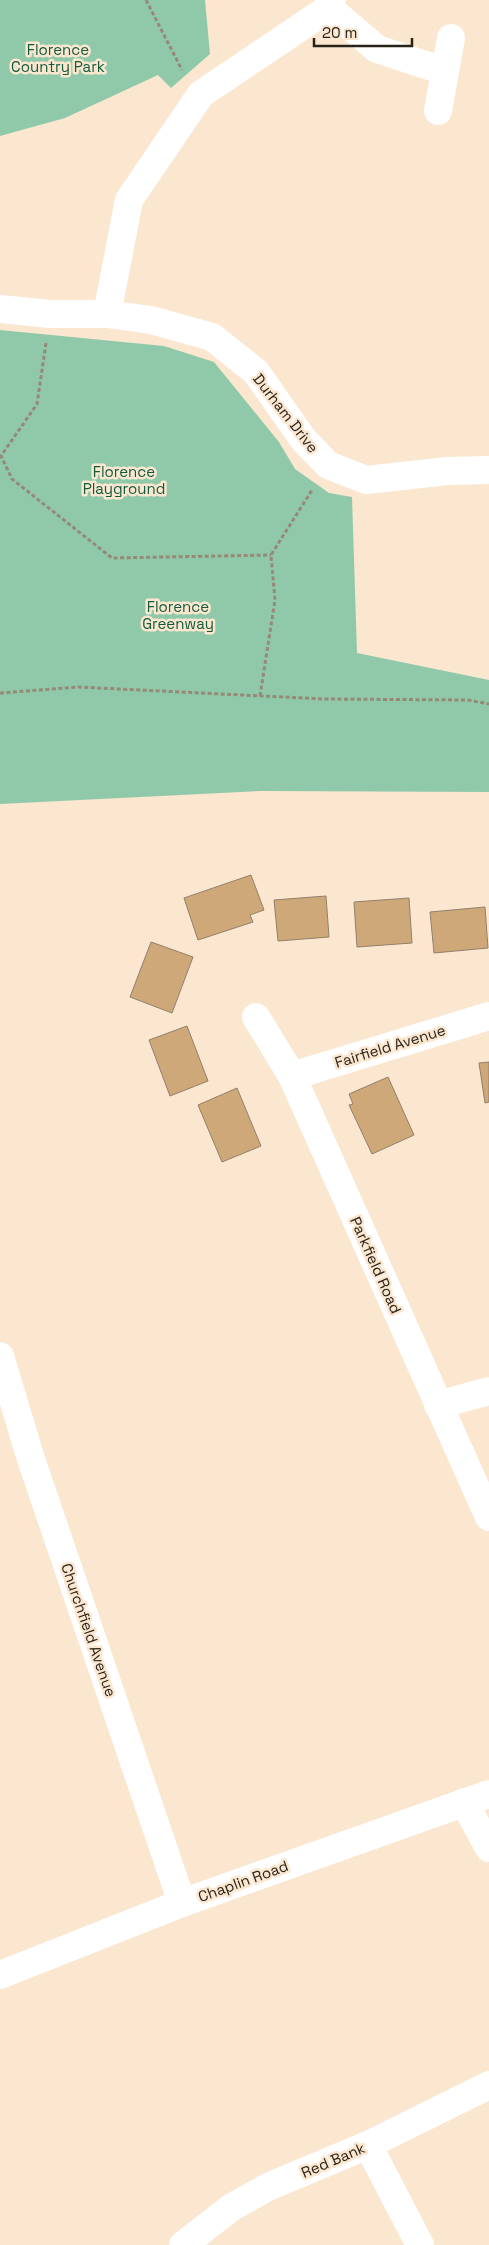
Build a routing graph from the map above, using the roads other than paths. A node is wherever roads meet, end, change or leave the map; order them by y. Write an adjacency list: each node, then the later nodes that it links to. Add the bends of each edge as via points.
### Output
1 (330, 4): 3 (street, via 377,49); 6 (street, via 200,94 129,200)
2 (451, 38): 3 (street)
3 (444, 71): 4 (street)
4 (438, 111)
5 (0, 309): 6 (street, Durham Drive, via 50,314)
6 (107, 314): 7 (street, Durham Drive, via 151,320 212,337 256,372 303,439 328,465 366,480)
7 (489, 470)
8 (489, 1016): 10 (street, Fairfield Avenue)
9 (256, 1017): 10 (street, Parkfield Road)
10 (292, 1076): 13 (street, Parkfield Road)
11 (0, 1356): 18 (street, Churchfield Avenue, via 30,1456)
12 (489, 1391): 13 (street)
13 (438, 1404): 14 (street, Parkfield Road)
14 (489, 1516)
15 (489, 1794): 16 (street, Chaplin Road)
16 (464, 1802): 17 (street); 18 (street, Chaplin Road)
17 (489, 1848)
18 (182, 1902): 19 (street, Chaplin Road)
19 (0, 1975)
20 (489, 2085): 21 (street, Red Bank)
21 (368, 2145): 22 (street, Red Bank, via 232,2207); 23 (street)
22 (183, 2245)
23 (420, 2245)

